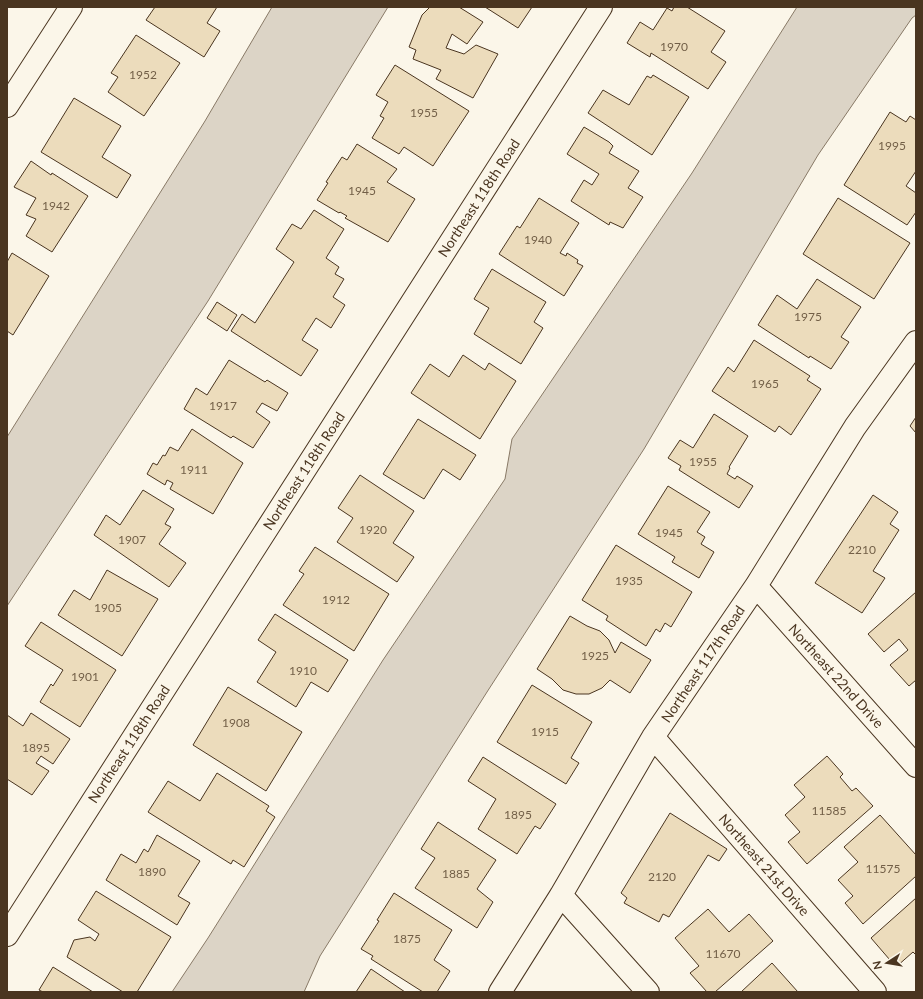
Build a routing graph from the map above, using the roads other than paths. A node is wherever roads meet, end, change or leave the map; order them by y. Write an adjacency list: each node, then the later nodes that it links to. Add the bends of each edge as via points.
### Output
1 (71, 7): 3 (street)
2 (601, 7): 9 (street, Northeast 118th Road)
3 (7, 106)
4 (916, 342): 5 (street, Northeast 117th Road, via 855,427)
5 (756, 586): 6 (street, Northeast 117th Road); 7 (street, Northeast 22nd Drive)
6 (653, 737): 8 (street, Northeast 117th Road); 12 (street, Northeast 21st Drive)
7 (916, 766)
8 (561, 895): 10 (street, Northeast 117th Road); 11 (street)
9 (7, 935)
10 (500, 992)
11 (648, 992)
12 (875, 992)

